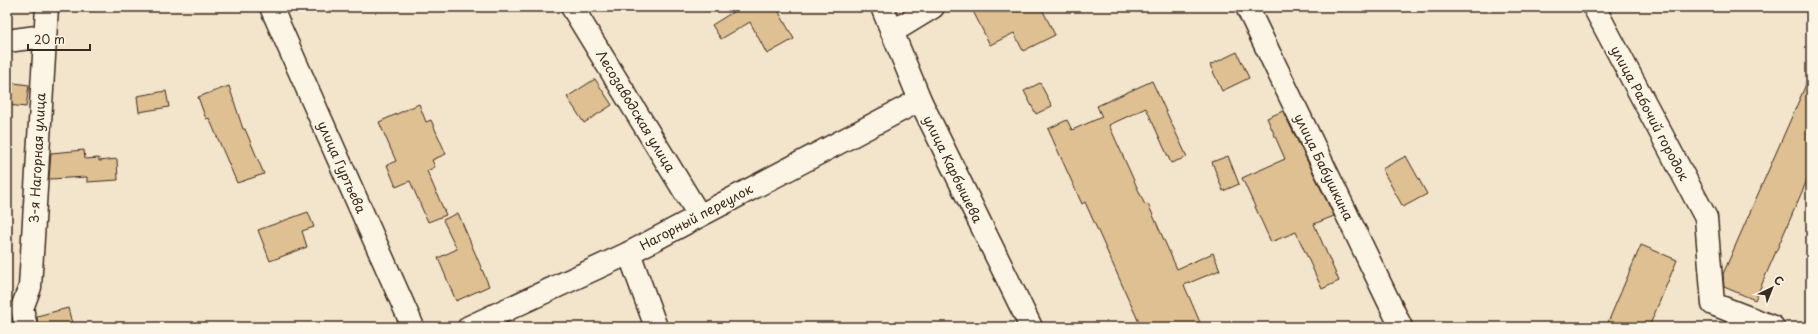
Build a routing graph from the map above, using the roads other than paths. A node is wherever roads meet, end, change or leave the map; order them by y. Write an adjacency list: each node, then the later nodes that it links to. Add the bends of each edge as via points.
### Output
1 (47, 7): 9 (street, 3-я Нагорная улица)
2 (271, 7): 15 (street, улица Гуртьева)
3 (572, 7): 12 (street, Лесозаводская улица)
4 (882, 7): 8 (street, улица Карбышева)
5 (933, 7): 8 (street)
6 (1247, 7): 19 (street, улица Бабушкина)
7 (1594, 7): 20 (street, улица Рабочий городок, via 1706,218 1714,304)
8 (892, 32): 11 (street, улица Карбышева)
9 (44, 36): 10 (street); 14 (street, 3-я Нагорная улица, via 30,287)
10 (7, 41)
11 (920, 100): 12 (street, Нагорный переулок); 18 (street, улица Карбышева)
12 (699, 215): 13 (street, Нагорный переулок)
13 (629, 253): 16 (street, Нагорный переулок); 17 (street)
14 (18, 315)
15 (413, 327)
16 (470, 327)
17 (656, 327)
18 (1031, 327)
19 (1401, 327)
20 (1773, 327)

